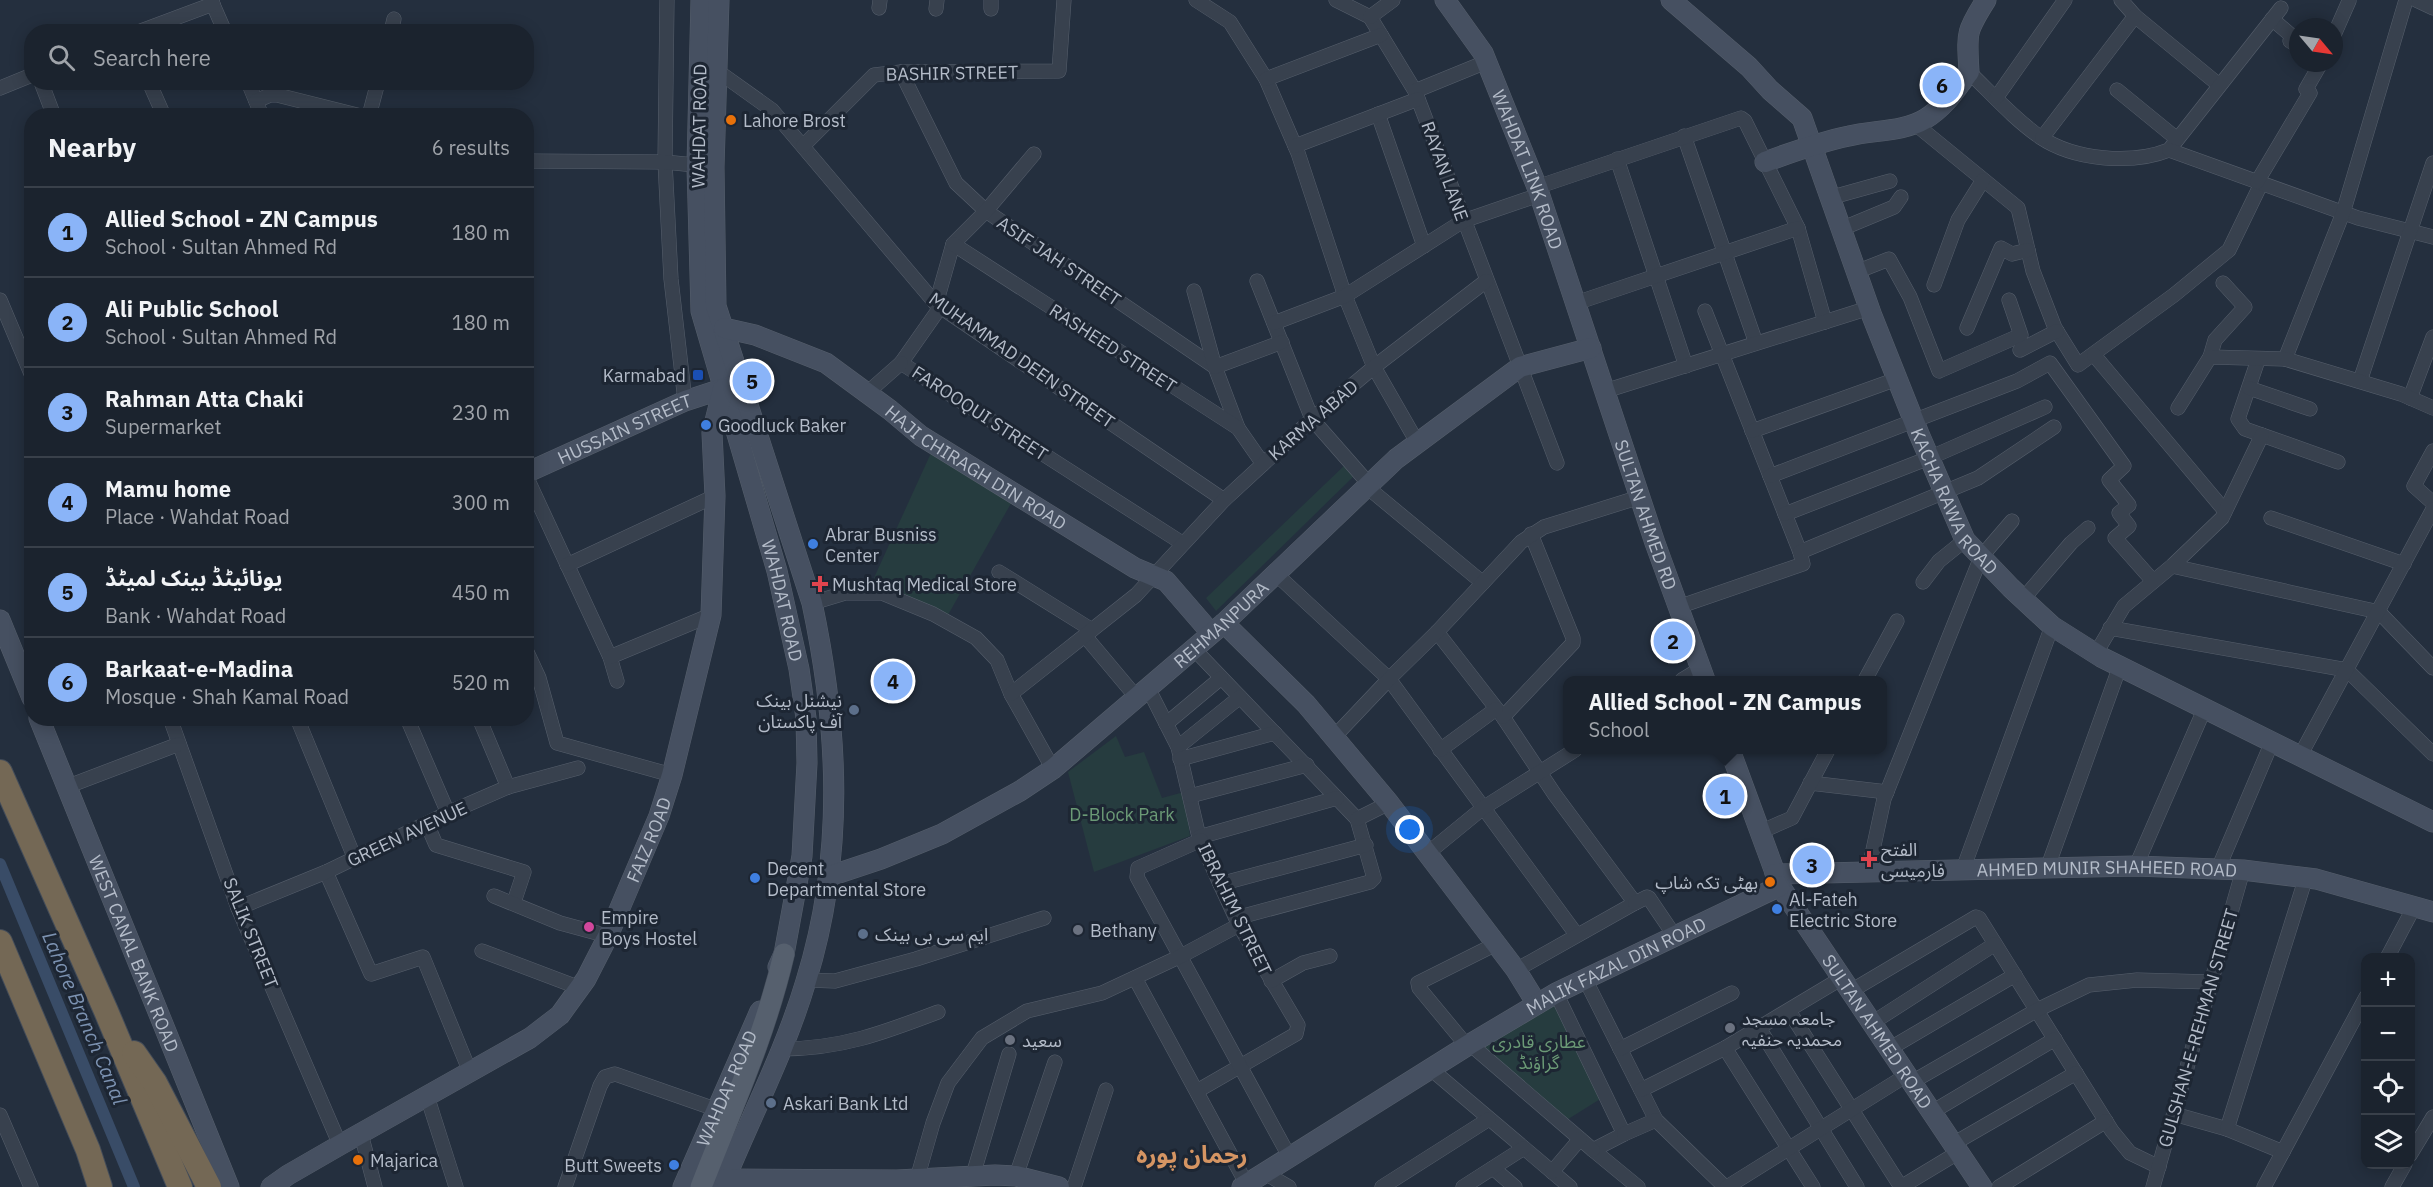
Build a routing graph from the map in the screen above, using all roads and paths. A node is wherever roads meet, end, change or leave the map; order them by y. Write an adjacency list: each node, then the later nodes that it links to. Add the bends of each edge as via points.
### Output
1 (668, 0): 58 (street)
2 (701, 0): 61 (street, WAHDAT ROAD)
3 (719, 0): 26 (street, WAHDAT ROAD)
4 (1064, 0): 27 (street, BASHIR STREET, via 1059,71)
5 (1196, 0): 31 (street, via 1230,22)
6 (1336, 0): 19 (street)
7 (1393, 0): 19 (street)
8 (1445, 0): 25 (street, WAHDAT LINK ROAD)
9 (1671, 0): 52 (street, KACHA RAWA ROAD, via 1802,118)
10 (1986, 0): 28 (street, via 1969,26)
11 (2065, 0): 40 (street)
12 (2121, 0): 18 (street)
13 (2406, 0): 69 (street)
14 (2416, 0): 17 (street)
15 (2349, 1): 20 (street)
16 (212, 2): 21 (street); 22 (street)
17 (2433, 8)
18 (2135, 16): 32 (street); 50 (street)
19 (1370, 17): 24 (street, RAYAN LANE)
20 (2341, 18)
21 (158, 24)
22 (222, 24)
23 (2289, 30): 32 (street, via 2277,13)
24 (1381, 36): 31 (street); 39 (street, RAYAN LANE)
25 (1486, 62): 39 (street); 65 (street, WAHDAT LINK ROAD)
26 (716, 70): 53 (street, MUHAMMAD DEEN STREET, via 772,110); 61 (street, WAHDAT ROAD)
27 (901, 72): 53 (street, BASHIR STREET, via 874,75); 68 (street, ASIF JAH STREET, via 957,183)
28 (1969, 72): 40 (street); 48 (street, via 1943,106)
29 (2316, 72): 64 (street, via 2306,88 2310,93)
30 (24, 78): 33 (street)
31 (1266, 79): 54 (street)
32 (2219, 85): 51 (street)
33 (0, 88)
34 (44, 90): 42 (street)
35 (153, 90): 43 (street)
36 (251, 90): 41 (street)
37 (376, 90): 46 (street)
38 (2117, 90): 51 (street)
39 (1417, 95): 47 (street); 70 (street, RAYAN LANE)
40 (1996, 98): 50 (street)
41 (256, 101): 44 (street); 45 (street, via 277,95)
42 (51, 108)
43 (160, 108)
44 (259, 108)
45 (329, 108)
46 (371, 108)
47 (1378, 114): 54 (street); 76 (street)
48 (1914, 123): 52 (street); 62 (street)
49 (1684, 136): 56 (street); 59 (street, via 1741,118); 78 (street)
50 (2042, 138): 51 (street, via 2078,153 2114,158 2153,156)
51 (2173, 144): 64 (street)
52 (1811, 145): 59 (street); 67 (street, KACHA RAWA ROAD)
53 (803, 146): 90 (street, MUHAMMAD DEEN STREET)
54 (1294, 146): 86 (street)
55 (1034, 154): 68 (street, FAROOQUI STREET)
56 (1617, 159): 65 (street); 80 (street)
57 (534, 161): 58 (street)
58 (665, 162): 61 (street); 121 (street, via 671,279)
59 (1764, 162): 71 (street)
60 (2433, 163): 73 (street)
61 (706, 166): 95 (street, WAHDAT ROAD, via 716,306); 116 (street, WAHDAT ROAD, via 701,311)
62 (1983, 180): 77 (street, via 2018,208); 84 (street, via 1958,220)
63 (1890, 181): 67 (street)
64 (2259, 183): 69 (street); 104 (street, via 2229,250)
65 (1538, 191): 70 (street); 89 (street, WAHDAT LINK ROAD)
66 (1901, 197): 72 (street, via 1894,207)
67 (1830, 198): 72 (street, KACHA RAWA ROAD)
68 (986, 211): 75 (street, FAROOQUI STREET); 113 (street, ASIF JAH STREET)
69 (2343, 213): 73 (street); 107 (street)
70 (1463, 221): 76 (street); 82 (street, RAYAN LANE)
71 (1798, 228): 78 (street); 93 (street)
72 (1841, 230): 79 (street, KACHA RAWA ROAD)
73 (2411, 232): 74 (street); 115 (street)
74 (2433, 237)
75 (953, 244): 90 (street, FAROOQUI STREET); 129 (street, RASHEED STREET)
76 (1424, 246): 86 (street)
77 (2028, 250): 96 (street, via 2012,254 2001,248); 97 (street)
78 (1725, 253): 80 (street); 100 (street)
79 (1856, 272): 88 (street, via 1888,259 1910,297 1938,371 2021,335); 91 (street, KACHA RAWA ROAD)
80 (1656, 276): 89 (street); 110 (street)
81 (1257, 281): 94 (street)
82 (1486, 281): 111 (street, KARMA ABAD); 112 (street, RAYAN LANE)
83 (2223, 283): 106 (street, via 2245,307 2215,340)
84 (1934, 285)
85 (1194, 291): 113 (street)
86 (1345, 296): 94 (street); 111 (street)
87 (0, 300): 105 (street)
88 (2009, 300)
89 (1576, 303): 101 (street, WAHDAT LINK ROAD)
90 (936, 304): 109 (street, FAROOQUI STREET, via 939,309); 145 (street, MUHAMMAD DEEN STREET)
91 (1869, 308): 93 (street); 114 (street, KACHA RAWA ROAD)
92 (1705, 311): 103 (street)
93 (1825, 322): 100 (street)
94 (1274, 323): 99 (street)
95 (724, 328): 116 (street, WAHDAT ROAD); 119 (street, HAJI CHIRAGH DIN ROAD, via 756,335 826,363)
96 (1967, 328)
97 (2057, 331): 102 (street); 104 (street, via 2077,364)
98 (2433, 337): 120 (street)
99 (1282, 342): 113 (street); 126 (street)
100 (1756, 343): 103 (street)
101 (1591, 348): 112 (street, REHMANPURA); 118 (street, SULTAN AHMED RD)
102 (2020, 350)
103 (1722, 354): 110 (street); 130 (street)
104 (2094, 355): 148 (street)
105 (24, 357)
106 (2210, 357): 108 (street); 123 (street)
107 (2285, 359): 108 (street); 115 (street)
108 (2258, 360): 117 (street)
109 (901, 363): 119 (street); 155 (street, FAROOQUI STREET)
110 (1686, 366): 118 (street)
111 (1374, 367): 126 (street, KARMA ABAD); 132 (street)
112 (1520, 367): 132 (street, REHMANPURA); 136 (street, RAYAN LANE)
113 (1215, 368): 129 (street)
114 (1897, 379): 127 (street, KACHA RAWA ROAD); 130 (street)
115 (2360, 381): 120 (street)
116 (732, 386): 121 (street, HUSSAIN STREET); 143 (street, FAIZ ROAD, via 712,433); 168 (street, WAHDAT ROAD); 263 (street, WAHDAT ROAD, via 799,669 806,718 802,856)
117 (2248, 388): 125 (street); 131 (street, via 2238,419 2245,429)
118 (1605, 391): 144 (street, SULTAN AHMED RD)
119 (867, 393): 163 (street, HAJI CHIRAGH DIN ROAD, via 921,436 1135,568)
120 (2410, 398): 124 (street)
121 (685, 400): 138 (street, HUSSAIN STREET)
122 (2045, 407): 134 (street)
123 (2178, 408)
124 (2433, 408)
125 (2310, 409)
126 (1312, 419): 137 (street, KARMA ABAD); 140 (street)
127 (1913, 421): 134 (street, KACHA RAWA ROAD); 139 (street); 164 (street, via 2018,381 2051,363 2124,466 2109,480 2129,505 2119,513 2129,526 2115,538)
128 (2054, 427): 141 (street, via 1978,478)
129 (1238, 428): 137 (street, RASHEED STREET)
130 (1752, 431): 139 (street)
131 (2262, 435): 135 (street); 148 (street)
132 (1417, 442): 140 (street, REHMANPURA)
133 (2433, 451): 146 (street, via 2414,486)
134 (1929, 458): 141 (street, KACHA RAWA ROAD); 149 (street)
135 (2338, 462)
136 (1557, 463)
137 (1263, 464): 145 (street, KARMA ABAD)
138 (534, 471)
139 (1770, 476): 149 (street)
140 (1368, 486): 162 (street, REHMANPURA); 166 (street)
141 (1944, 492): 154 (street, KACHA RAWA ROAD); 156 (street)
142 (534, 493): 159 (street)
143 (715, 496): 159 (street); 171 (street, FAIZ ROAD)
144 (1640, 497): 153 (street); 169 (street, SULTAN AHMED RD)
145 (1224, 500): 155 (street, KARMA ABAD)
146 (2433, 503)
147 (2433, 509): 158 (street)
148 (2225, 511): 160 (street)
149 (1785, 514): 156 (street)
150 (2271, 518): 158 (street)
151 (2012, 521): 157 (street)
152 (2088, 528): 167 (street)
153 (1531, 534): 166 (street); 196 (street, via 1573,643)
154 (1965, 540): 157 (street, KACHA RAWA ROAD); 165 (street, via 1939,561)
155 (1182, 543): 163 (street, KARMA ABAD)
156 (1800, 552): 169 (street, via 1803,564)
157 (1982, 557): 167 (street, KACHA RAWA ROAD); 223 (street)
158 (2404, 564): 170 (street)
159 (567, 565): 181 (street)
160 (2172, 566): 164 (street); 170 (street)
161 (999, 572): 178 (street, IBRAHIM STREET)
162 (1276, 574): 175 (street, REHMANPURA); 190 (street)
163 (1155, 575): 175 (street, HAJI CHIRAGH DIN ROAD); 178 (street, KARMA ABAD)
164 (2153, 581): 176 (street, via 2124,606)
165 (1923, 582)
166 (1483, 583): 177 (street)
167 (2023, 599): 174 (street, KACHA RAWA ROAD)
168 (812, 603): 193 (street, via 845,592 882,593 933,614 976,638 997,660); 244 (street, WAHDAT ROAD, via 832,726 835,806)
169 (1678, 607): 186 (street, SULTAN AHMED RD)
170 (2379, 612): 184 (street); 185 (street)
171 (711, 615): 181 (street); 219 (street, FAIZ ROAD)
172 (0, 620): 188 (street)
173 (1897, 621): 187 (street)
174 (2052, 626): 180 (street, KACHA RAWA ROAD); 242 (street)
175 (1218, 628): 179 (street, REHMANPURA); 204 (street, HAJI CHIRAGH DIN ROAD, via 1306,704)
176 (2110, 628): 180 (street); 185 (street)
177 (1437, 632): 190 (street); 196 (street)
178 (1088, 633): 192 (street, IBRAHIM STREET); 193 (street, KARMA ABAD)
179 (1194, 649): 189 (street); 192 (street, REHMANPURA)
180 (2096, 653): 182 (street, KACHA RAWA ROAD)
181 (610, 657): 191 (street)
182 (2120, 666): 195 (street, KACHA RAWA ROAD); 238 (street)
183 (534, 667): 219 (street, via 557,743)
184 (2433, 668)
185 (2347, 670): 212 (street); 213 (street)
186 (1703, 675)
187 (1868, 676)
188 (24, 678)
189 (1221, 678): 194 (street); 197 (street)
190 (1389, 679): 204 (street); 207 (street)
191 (617, 681)
192 (1142, 693): 197 (street, IBRAHIM STREET); 216 (street, REHMANPURA)
193 (1011, 694): 216 (street)
194 (1240, 697): 203 (street); 208 (street)
195 (2204, 710): 205 (street, KACHA RAWA ROAD); 237 (street)
196 (1499, 713): 207 (street); 218 (street)
197 (1166, 724): 208 (street, IBRAHIM STREET)
198 (42, 726): 221 (street, WEST CANAL BANK ROAD)
199 (173, 726): 206 (street, SALIK STREET)
200 (300, 726): 236 (street)
201 (410, 726): 228 (street)
202 (482, 726): 222 (street)
203 (1275, 733): 208 (street); 214 (street)
204 (1334, 737): 226 (street, HAJI CHIRAGH DIN ROAD)
205 (2272, 742): 213 (street, KACHA RAWA ROAD); 239 (street)
206 (179, 744): 221 (street); 251 (street, SALIK STREET)
207 (1440, 750): 227 (street)
208 (1179, 753): 224 (street, IBRAHIM STREET)
209 (1569, 754): 218 (street)
210 (1731, 754): 232 (street)
211 (1826, 754): 220 (street)
212 (2433, 754)
213 (2300, 756): 230 (street, KACHA RAWA ROAD)
214 (1307, 765): 224 (street); 225 (street)
215 (578, 768): 222 (street, GREEN AVENUE)
216 (1053, 769): 244 (street, REHMANPURA, via 942,834)
217 (0, 772): 280 (highway)
218 (1540, 772): 227 (street); 250 (street)
219 (672, 775): 257 (street, FAIZ ROAD, via 659,816)
220 (1810, 783): 223 (street); 232 (street, via 1792,818)
221 (66, 787): 340 (street, WEST CANAL BANK ROAD)
222 (508, 787): 228 (street, GREEN AVENUE)
223 (1887, 792): 243 (street)
224 (1190, 796): 233 (street, IBRAHIM STREET)
225 (1337, 798): 229 (street); 233 (street)
226 (1389, 803): 229 (street); 235 (street, HAJI CHIRAGH DIN ROAD)
227 (1483, 808): 235 (street); 255 (street)
228 (448, 813): 231 (street, GREEN AVENUE)
229 (1357, 819): 234 (street)
230 (2433, 822)
231 (427, 824): 236 (street, GREEN AVENUE); 249 (street, via 436,845 524,872)
232 (1760, 832): 246 (street)
233 (1200, 839): 247 (street, IBRAHIM STREET); 264 (street, via 1138,868 1136,873)
234 (1366, 845): 247 (street); 254 (street, via 1373,881)
235 (1428, 853): 259 (street, HAJI CHIRAGH DIN ROAD)
236 (355, 859): 241 (street, GREEN AVENUE)
237 (2136, 866): 238 (street, AHMED MUNIR SHAHEED ROAD); 239 (street, AHMED MUNIR SHAHEED ROAD)
238 (2047, 869): 242 (street, AHMED MUNIR SHAHEED ROAD)
239 (2218, 869): 240 (street, AHMED MUNIR SHAHEED ROAD)
240 (2243, 870): 245 (street, AHMED MUNIR SHAHEED ROAD); 272 (street, GULSHAN-E-REHMAN STREET)
241 (326, 872): 251 (street, GREEN AVENUE); 295 (street, via 371,974 423,957)
242 (1962, 872): 243 (street, AHMED MUNIR SHAHEED ROAD)
243 (1868, 873): 246 (street, AHMED MUNIR SHAHEED ROAD)
244 (830, 876): 270 (street, WAHDAT ROAD)
245 (2306, 877): 252 (street, AHMED MUNIR SHAHEED ROAD); 312 (street)
246 (1778, 880): 256 (street, MALIK FAZAL DIN ROAD); 273 (street, SULTAN AHMED ROAD)
247 (1220, 884): 254 (street, IBRAHIM STREET)
248 (494, 896): 249 (street)
249 (514, 902): 257 (street, via 560,923)
250 (1635, 903): 255 (street); 256 (street, via 1649,898)
251 (238, 908): 316 (street, SALIK STREET)
252 (2424, 909): 262 (street)
253 (1044, 918): 270 (street, via 835,981)
254 (1238, 922): 264 (street); 271 (street, IBRAHIM STREET)
255 (1576, 934): 266 (street)
256 (1674, 935): 269 (street, MALIK FAZAL DIN ROAD)
257 (608, 936): 274 (street, FAIZ ROAD)
258 (0, 942): 321 (highway)
259 (1496, 944): 266 (street, HAJI CHIRAGH DIN ROAD); 286 (street, via 1418,983)
260 (1995, 944): 267 (street); 273 (street, via 1976,917); 283 (street)
261 (482, 951): 274 (street)
262 (2390, 953)
263 (784, 954): 302 (street, WAHDAT ROAD); 346 (main road, via 748,1073)
264 (1180, 956): 268 (street); 293 (street)
265 (1330, 956): 271 (street, via 1303,963)
266 (1516, 970): 277 (street, HAJI CHIRAGH DIN ROAD)
267 (2015, 975): 279 (street); 290 (street)
268 (1135, 978): 300 (street); 331 (street, via 1102,993 1027,1011 982,1038 948,1083)
269 (1585, 979): 275 (street, MALIK FAZAL DIN ROAD); 289 (street)
270 (807, 980): 288 (street, WAHDAT ROAD)
271 (1271, 981): 293 (street, IBRAHIM STREET, via 1298,1025 1296,1034)
272 (2211, 982): 279 (street, via 2137,980 2089,985); 305 (street, GULSHAN-E-REHMAN STREET)
273 (1846, 984): 281 (street); 283 (street, SULTAN AHMED ROAD)
274 (580, 987): 295 (street, FAIZ ROAD, via 560,1014 530,1038)
275 (1556, 993): 277 (street, MALIK FAZAL DIN ROAD); 314 (street)
276 (1732, 993): 289 (street)
277 (1537, 1004): 286 (street, MALIK FAZAL DIN ROAD)
278 (2361, 1007): 323 (street)
279 (2037, 1010): 285 (street); 297 (street)
280 (105, 1011): 338 (highway); 339 (highway, via 155,1083)
281 (1789, 1011): 284 (street); 303 (street)
282 (938, 1012): 288 (street, via 836,1046)
283 (1872, 1023): 290 (street, SULTAN AHMED ROAD)
284 (1759, 1028): 287 (street); 311 (street)
285 (2055, 1039): 296 (street); 304 (street)
286 (1468, 1045): 294 (street, MALIK FAZAL DIN ROAD); 315 (street)
287 (1725, 1048): 299 (street); 319 (street)
288 (781, 1049): 334 (street, WAHDAT ROAD)
289 (1620, 1049): 299 (street)
290 (1889, 1049): 297 (street, SULTAN AHMED ROAD)
291 (1009, 1054): 329 (street)
292 (1056, 1062): 330 (street)
293 (1240, 1066): 300 (street); 324 (street)
294 (1432, 1070): 308 (street); 324 (street, MALIK FAZAL DIN ROAD)
295 (470, 1072): 301 (street, FAIZ ROAD)
296 (2076, 1073): 310 (street); 320 (street)
297 (1910, 1079): 303 (street); 304 (street, SULTAN AHMED ROAD)
298 (1106, 1090): 348 (street)
299 (1641, 1090): 309 (street)
300 (1197, 1091): 333 (street)
301 (427, 1096): 313 (street, FAIZ ROAD); 343 (street)
302 (716, 1108): 344 (street, via 615,1074 605,1077); 345 (street, WAHDAT ROAD)
303 (1852, 1110): 311 (street); 358 (street)
304 (1932, 1112): 320 (street, SULTAN AHMED ROAD)
305 (2174, 1114): 312 (street); 325 (street, GULSHAN-E-REHMAN STREET)
306 (0, 1115): 335 (street)
307 (2433, 1117): 317 (street)
308 (1489, 1119): 318 (street); 350 (street)
309 (1656, 1120): 314 (street); 355 (street)
310 (2106, 1121): 325 (street, via 2130,1153); 360 (street)
311 (1821, 1128): 319 (street); 357 (street)
312 (2227, 1129): 323 (street)
313 (361, 1134): 316 (street, FAIZ ROAD); 342 (street)
314 (1624, 1134): 322 (street)
315 (1580, 1139): 322 (street); 328 (street)
316 (340, 1145): 341 (street, FAIZ ROAD)
317 (2415, 1147)
318 (1524, 1148): 326 (street); 328 (street)
319 (1788, 1148): 355 (street); 356 (street)
320 (1956, 1148): 358 (street); 359 (street, SULTAN AHMED ROAD)
321 (88, 1150): 336 (highway); 337 (highway)
322 (1593, 1150): 354 (street)
323 (2283, 1152): 362 (street)
324 (1289, 1156): 333 (street, MALIK FAZAL DIN ROAD)
325 (2158, 1167): 361 (street, GULSHAN-E-REHMAN STREET)
326 (1493, 1168): 351 (street); 352 (street)
327 (2402, 1169): 363 (street)
328 (1552, 1172): 353 (street)
329 (973, 1175): 331 (street); 332 (street)
330 (1016, 1176): 332 (street); 347 (street)
331 (917, 1179): 334 (street)
332 (995, 1181)
333 (1250, 1181): 349 (street)
334 (723, 1183)
335 (30, 1187)
336 (92, 1187)
337 (100, 1187)
338 (180, 1187)
339 (209, 1187)
340 (229, 1187)
341 (272, 1187)
342 (375, 1187)
343 (456, 1187)
344 (565, 1187)
345 (683, 1187)
346 (701, 1187)
347 (1059, 1187)
348 (1074, 1187)
349 (1289, 1187)
350 (1382, 1187)
351 (1463, 1187)
352 (1515, 1187)
353 (1570, 1187)
354 (1638, 1187)
355 (1726, 1187)
356 (1813, 1187)
357 (1857, 1187)
358 (1901, 1187)
359 (1982, 1187)
360 (1999, 1187)
361 (2153, 1187)
362 (2264, 1187)
363 (2392, 1187)

